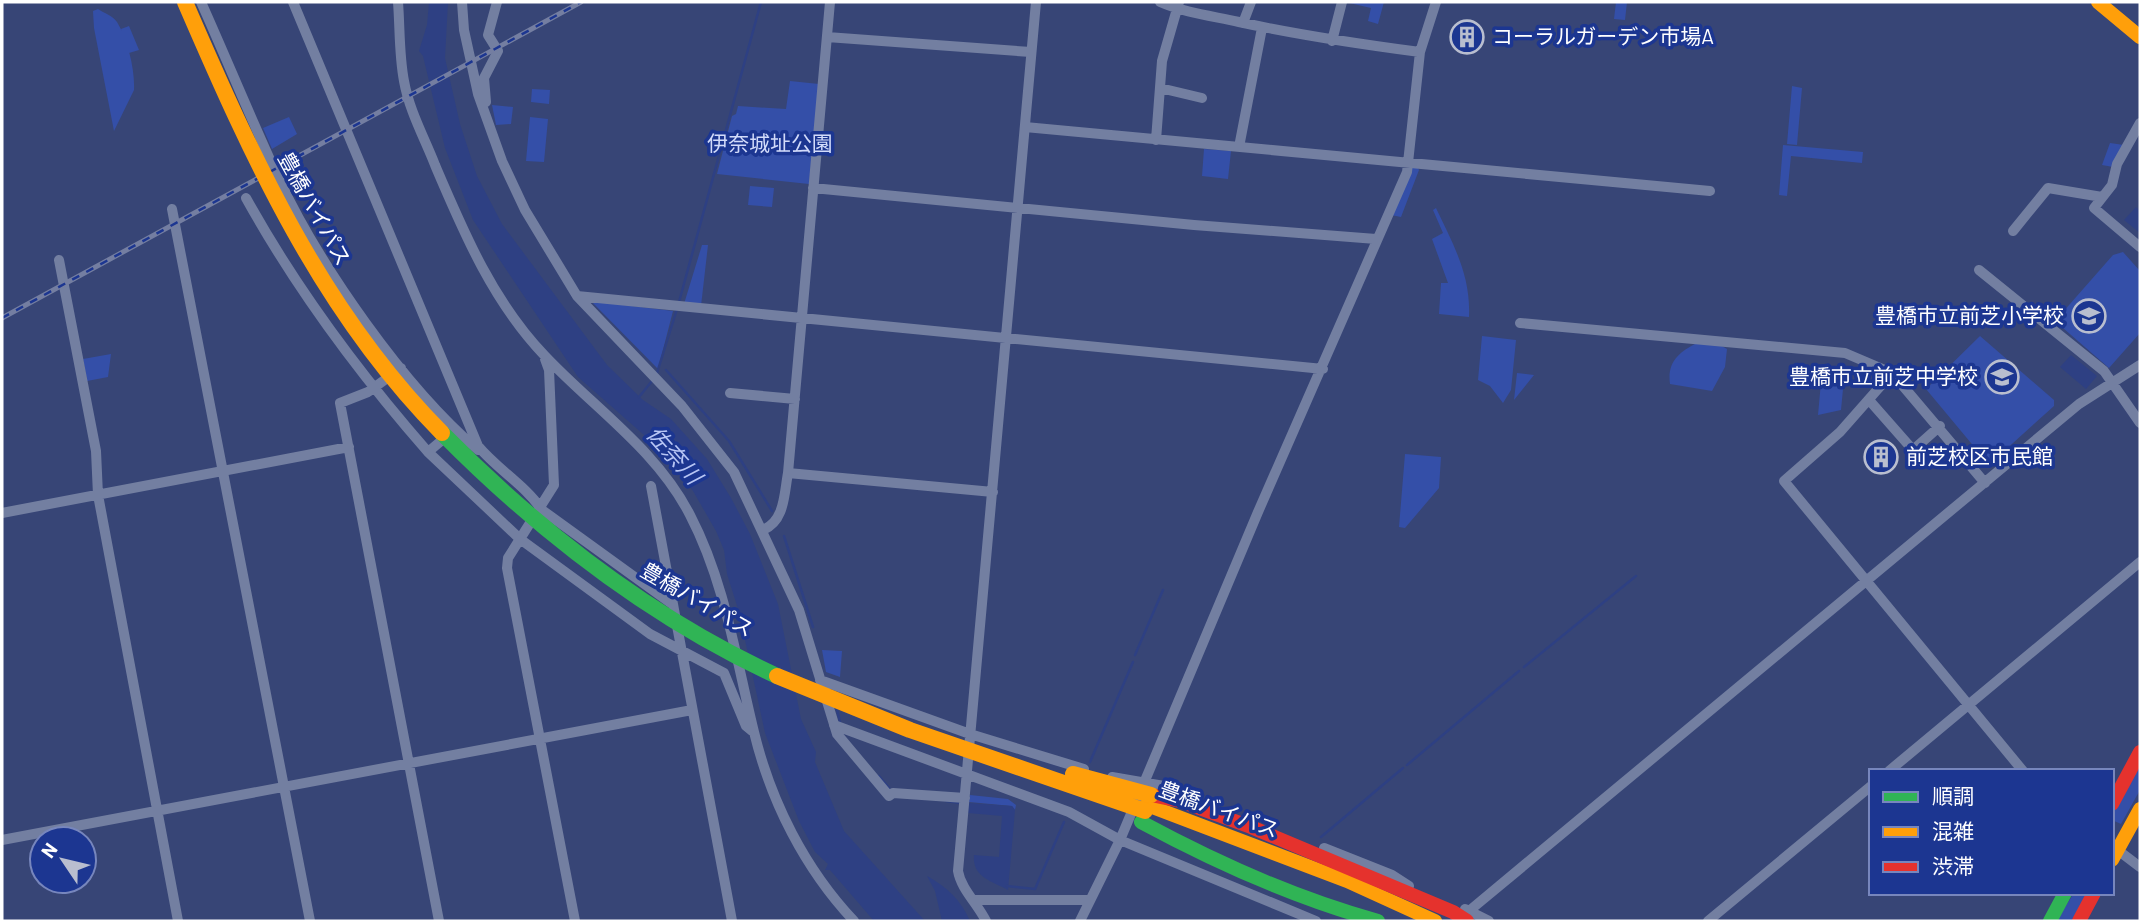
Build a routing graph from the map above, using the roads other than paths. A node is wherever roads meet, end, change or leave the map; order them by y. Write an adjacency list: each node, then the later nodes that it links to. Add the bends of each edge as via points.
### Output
1 (185, 2): 92 (main road, 豊橋バイパス, bridge, via 254,156 304,252 342,311 384,368 449,441 510,499 636,597 776,675 1100,794)
2 (191, 2): 92 (main road, 豊橋バイパス, bridge, via 259,154 310,250 389,364 493,477 591,559 716,638 816,686)
3 (201, 2): 48 (street, via 279,180 330,268)
4 (293, 2): 61 (street, via 474,438)
5 (398, 2): 46 (street, via 404,80 416,119 477,260)
6 (462, 2): 25 (street, via 478,94)
7 (497, 2): 25 (street, via 488,35 498,51 484,78)
8 (830, 2): 18 (street)
9 (1036, 2): 21 (street)
10 (1160, 2): 15 (street)
11 (1251, 2): 16 (street)
12 (1342, 2): 20 (street)
13 (1436, 2): 22 (street)
14 (2098, 2): 19 (main road)
15 (1178, 5): 16 (street); 23 (street, via 1162,61)
16 (1243, 23): 17 (street)
17 (1262, 28): 20 (street); 29 (street)
18 (827, 37): 21 (street); 31 (street)
19 (2140, 37)
20 (1332, 41): 22 (street)
21 (1031, 52): 27 (street)
22 (1420, 52): 30 (street)
23 (1160, 88): 24 (street); 28 (street)
24 (1202, 98)
25 (487, 113): 42 (street, via 513,187)
26 (2140, 123): 33 (street)
27 (1025, 127): 28 (street); 35 (street)
28 (1156, 140): 29 (street)
29 (1238, 147): 30 (street)
30 (1409, 163): 32 (street); 38 (street)
31 (813, 188): 35 (street); 43 (street)
32 (1710, 191)
33 (2102, 197): 37 (street, via 2048,188); 39 (street, via 2094,208)
34 (246, 198): 52 (street, via 305,298)
35 (1018, 207): 38 (street); 45 (street)
36 (172, 209): 62 (street)
37 (2013, 231)
38 (1376, 239): 49 (street)
39 (2140, 247)
40 (59, 260): 67 (street, via 95,445)
41 (1979, 270): 51 (street, via 2104,371)
42 (578, 296): 43 (street); 70 (street, via 708,436 734,472)
43 (802, 319): 45 (street); 54 (street)
44 (1520, 323): 50 (street, via 1845,353)
45 (1006, 338): 49 (street); 66 (street)
46 (544, 355): 68 (street, via 556,467 554,485); 80 (street, via 631,438 690,514 724,598)
47 (2140, 365): 51 (street)
48 (401, 368): 52 (street); 58 (street)
49 (1323, 369): 92 (street)
50 (1892, 373): 55 (street); 57 (street)
51 (2111, 382): 56 (street); 64 (street)
52 (373, 388): 59 (street, via 341,403); 60 (street)
53 (730, 393): 54 (street)
54 (794, 399): 63 (street)
55 (1870, 400): 57 (street, via 1913,450); 73 (street, via 1784,481)
56 (2140, 423)
57 (1940, 426): 64 (street)
58 (455, 428): 60 (street); 61 (street)
59 (349, 447): 62 (street); 84 (street)
60 (428, 452): 71 (street)
61 (495, 465): 68 (street)
62 (222, 470): 67 (street); 88 (street)
63 (788, 473): 66 (street); 70 (street, via 780,514)
64 (1986, 483): 73 (street)
65 (651, 486): 74 (street)
66 (993, 492): 81 (street)
67 (97, 495): 69 (street); 94 (street)
68 (541, 510): 71 (street); 74 (street)
69 (2, 513)
70 (763, 530): 76 (street, via 799,610)
71 (520, 538): 75 (street, via 624,616); 82 (street, via 507,568)
72 (2140, 562): 77 (street)
73 (1867, 583): 77 (street); 104 (street)
74 (673, 604): 75 (street)
75 (681, 651): 78 (street); 80 (street, via 724,673 746,726)
76 (820, 680): 79 (street); 81 (street)
77 (1969, 705): 85 (street); 86 (street)
78 (692, 710): 82 (street); 109 (street)
79 (834, 726): 87 (street); 90 (street, via 889,796)
80 (754, 734): 110 (street, via 788,825 828,892)
81 (970, 734): 87 (street); 92 (street, via 1109,776)
82 (539, 738): 84 (street); 108 (street)
83 (2140, 752): 91 (main road)
84 (409, 764): 88 (street); 107 (street)
85 (1891, 769)
86 (2021, 769)
87 (967, 776): 90 (street); 96 (street, via 1069,812)
88 (284, 788): 94 (street); 106 (street)
89 (1869, 788): 118 (street)
90 (965, 798): 102 (street, via 958,871 961,884)
91 (2114, 800)
92 (1145, 803): 96 (street); 99 (main road, 豊橋バイパス); 104 (main road, via 1180,801); 114 (main road, via 1248,874)
93 (2140, 809): 97 (main road)
94 (157, 811): 95 (street); 105 (street)
95 (2, 840)
96 (1120, 840): 103 (street); 113 (street)
97 (2114, 852): 98 (street)
98 (2140, 867)
99 (1346, 884): 115 (main road, 豊橋バイパス); 116 (main road, 豊橋バイパス)
100 (2064, 895): 119 (main road)
101 (2093, 895): 120 (main road)
102 (976, 900): 103 (street); 111 (street)
103 (1089, 900): 112 (street)
104 (1468, 916): 117 (street)
105 (178, 921)
106 (310, 921)
107 (439, 921)
108 (575, 921)
109 (732, 921)
110 (854, 921)
111 (986, 921)
112 (1080, 921)
113 (1316, 921)
114 (1378, 921)
115 (1422, 921)
116 (1435, 921)
117 (1489, 921)
118 (1708, 921)
119 (2050, 921)
120 (2079, 921)

